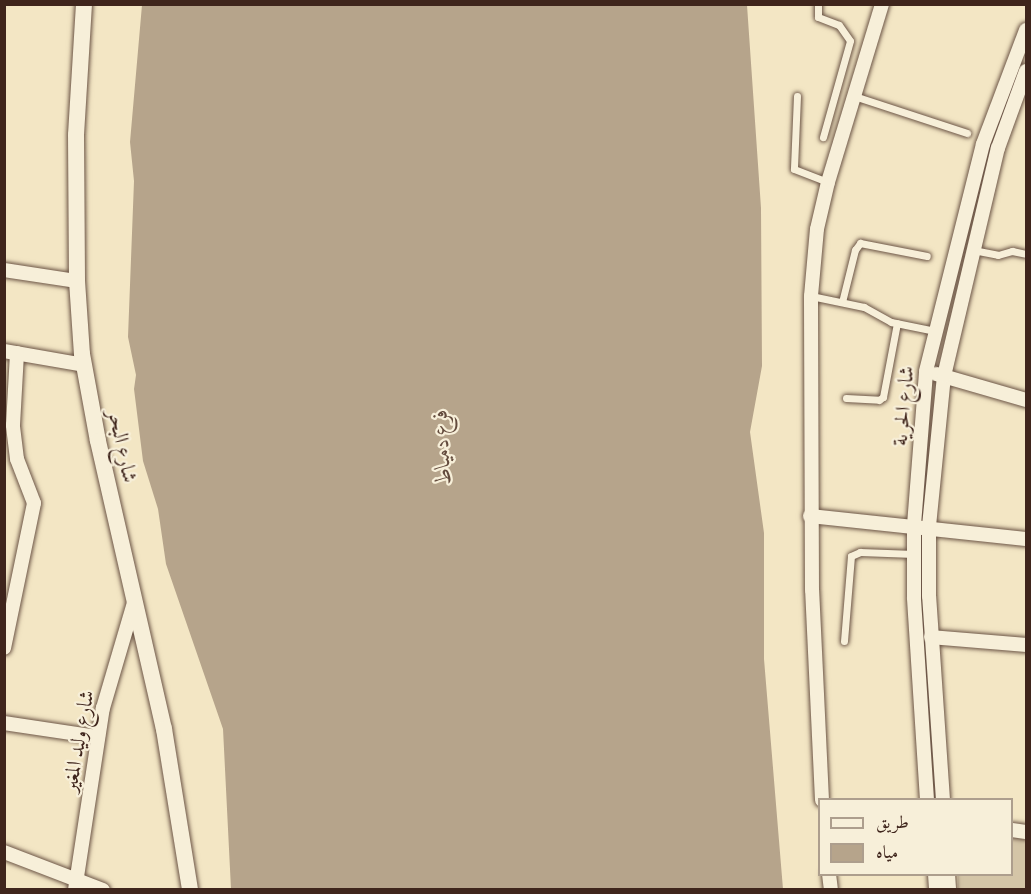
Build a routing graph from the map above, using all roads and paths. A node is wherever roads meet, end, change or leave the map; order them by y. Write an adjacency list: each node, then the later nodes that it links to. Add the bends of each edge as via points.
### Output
1 (84, 4): 18 (street, شارع البحر, via 76,135)
2 (818, 4): 9 (lane, via 818,17 839,25 850,41)
3 (882, 4): 7 (street)
4 (1026, 30): 10 (street, شارع الحرية)
5 (1026, 71): 11 (street, شارع الحرية)
6 (797, 96): 12 (lane, via 794,169)
7 (854, 96): 8 (lane); 12 (street)
8 (967, 133)
9 (823, 137)
10 (983, 144): 11 (street); 13 (street, شارع الحرية)
11 (998, 148): 14 (street, شارع الحرية)
12 (828, 182): 19 (street, via 817,229)
13 (955, 253): 14 (street); 22 (street, شارع الحرية)
14 (973, 253): 15 (lane); 26 (street, شارع الحرية)
15 (1026, 254)
16 (927, 256): 20 (lane, via 860,243)
17 (4, 270): 18 (street)
18 (77, 280): 24 (street, شارع البحر)
19 (811, 296): 20 (lane); 31 (street)
20 (842, 302): 21 (lane, via 864,307)
21 (897, 323): 22 (lane); 27 (lane, via 883,397)
22 (935, 332): 25 (street, شارع الحرية)
23 (11, 352): 24 (street); 36 (street, via 17,459 34,503)
24 (84, 365): 39 (street, شارع البحر)
25 (926, 371): 26 (street); 29 (street, شارع الحرية)
26 (944, 376): 28 (street); 30 (street, شارع الحرية)
27 (846, 398)
28 (1026, 400)
29 (917, 484): 30 (street); 32 (street, شارع الحرية)
30 (935, 486): 33 (street, شارع الحرية)
31 (810, 516): 32 (street); 47 (street)
32 (914, 525): 33 (street); 35 (street, شارع الحرية)
33 (929, 526): 34 (street); 37 (street, شارع الحرية)
34 (1026, 538)
35 (914, 554): 38 (street, شارع الحرية); 42 (lane, via 860,552 851,556)
36 (10, 593): 40 (street)
37 (929, 596): 38 (street); 41 (street, شارع الحرية)
38 (914, 597): 48 (street, شارع الحرية)
39 (134, 603): 46 (street, شارع وليد المغير, via 117,654); 53 (street, شارع البحر, via 164,729)
40 (6, 632): 44 (street)
41 (931, 637): 43 (street); 49 (street, شارع الحرية)
42 (844, 641)
43 (1026, 645)
44 (4, 648)
45 (4, 723): 46 (street)
46 (98, 737): 51 (street, شارع وليد المغير)
47 (822, 798)
48 (927, 798)
49 (943, 798)
50 (4, 852): 51 (street, via 47,865)
51 (76, 885): 52 (street)
52 (102, 890)
53 (190, 890)

